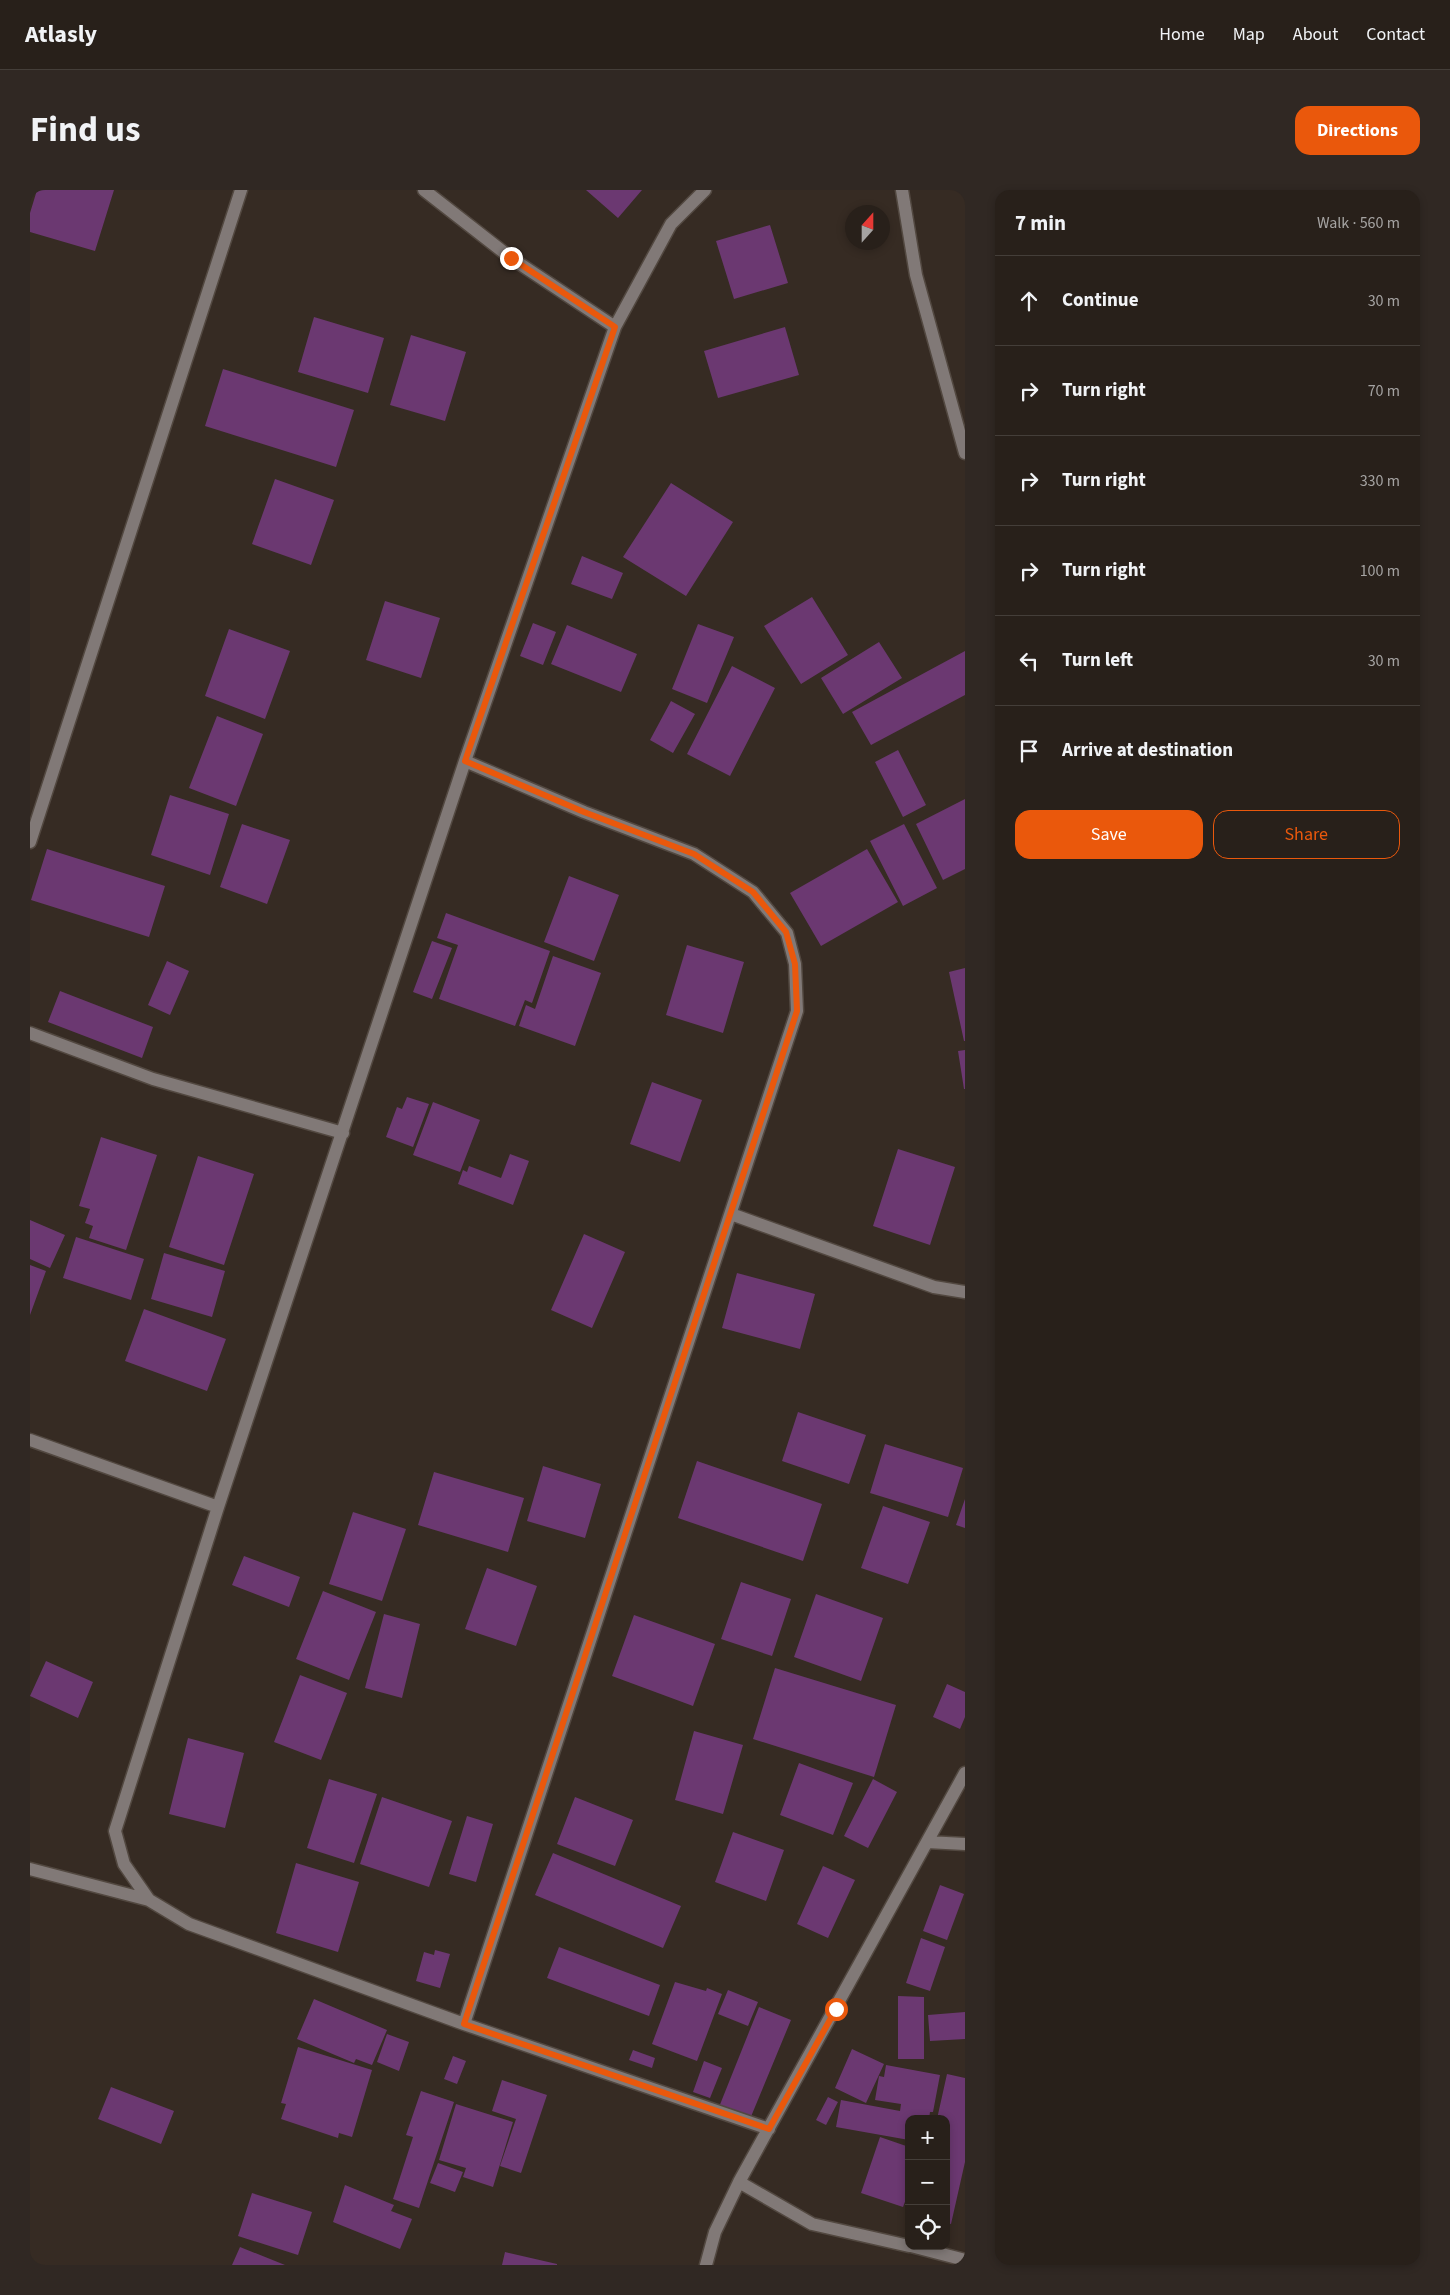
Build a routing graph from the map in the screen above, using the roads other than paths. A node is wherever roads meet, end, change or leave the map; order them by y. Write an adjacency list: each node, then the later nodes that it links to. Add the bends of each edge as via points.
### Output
1 (241, 190): 8 (street)
2 (424, 190): 5 (street, via 511,258)
3 (705, 190): 5 (street, via 671,224)
4 (902, 190): 6 (street, via 916,275)
5 (615, 327): 7 (street)
6 (964, 448)
7 (465, 761): 10 (street); 11 (street, via 694,854 753,892 786,932 795,964 797,1011)
8 (30, 842)
9 (30, 1033): 10 (street, via 153,1079)
10 (343, 1132): 14 (street)
11 (731, 1214): 12 (street, via 934,1287); 20 (street)
12 (965, 1292)
13 (30, 1440): 14 (street)
14 (218, 1507): 19 (street, via 115,1831 124,1864)
15 (965, 1773): 16 (street)
16 (927, 1842): 17 (street); 21 (street)
17 (965, 1844)
18 (30, 1869): 19 (street)
19 (149, 1900): 20 (street, via 188,1924)
20 (464, 2024): 21 (street)
21 (769, 2129): 22 (street)
22 (739, 2182): 23 (street, via 812,2224); 26 (street, via 715,2232)
23 (905, 2245)
24 (926, 2250): 25 (street)
25 (965, 2260)
26 (706, 2265)

